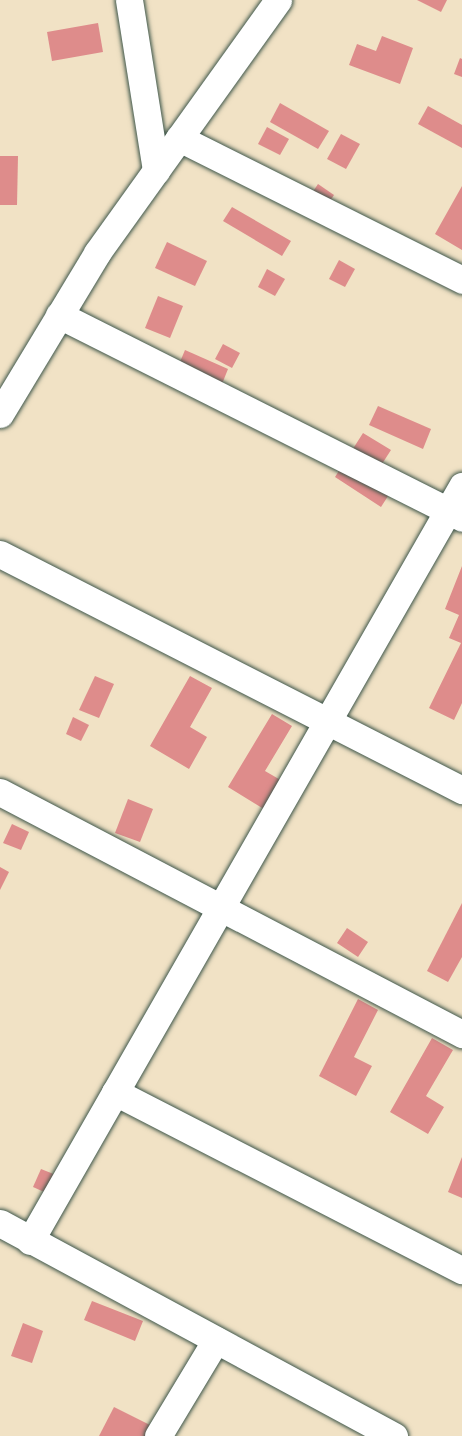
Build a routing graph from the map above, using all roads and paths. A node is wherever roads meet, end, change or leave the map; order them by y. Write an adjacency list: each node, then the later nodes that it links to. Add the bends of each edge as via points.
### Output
1 (129, 0): 4 (street)
2 (278, 0): 3 (street)
3 (179, 138): 4 (street); 5 (street)
4 (156, 171): 6 (street, via 97,253)
5 (462, 280)
6 (59, 315): 7 (street); 9 (street)
7 (0, 414)
8 (462, 486): 9 (street)
9 (455, 515): 11 (street)
10 (0, 554): 11 (street)
11 (328, 721): 12 (street); 14 (street)
12 (462, 790)
13 (0, 792): 14 (street)
14 (220, 908): 15 (street); 16 (street)
15 (462, 1034)
16 (115, 1092): 18 (street); 19 (street)
17 (0, 1223): 18 (street)
18 (30, 1240): 20 (street)
19 (462, 1270)
20 (216, 1340): 21 (street); 22 (street)
21 (158, 1436)
22 (394, 1436)

